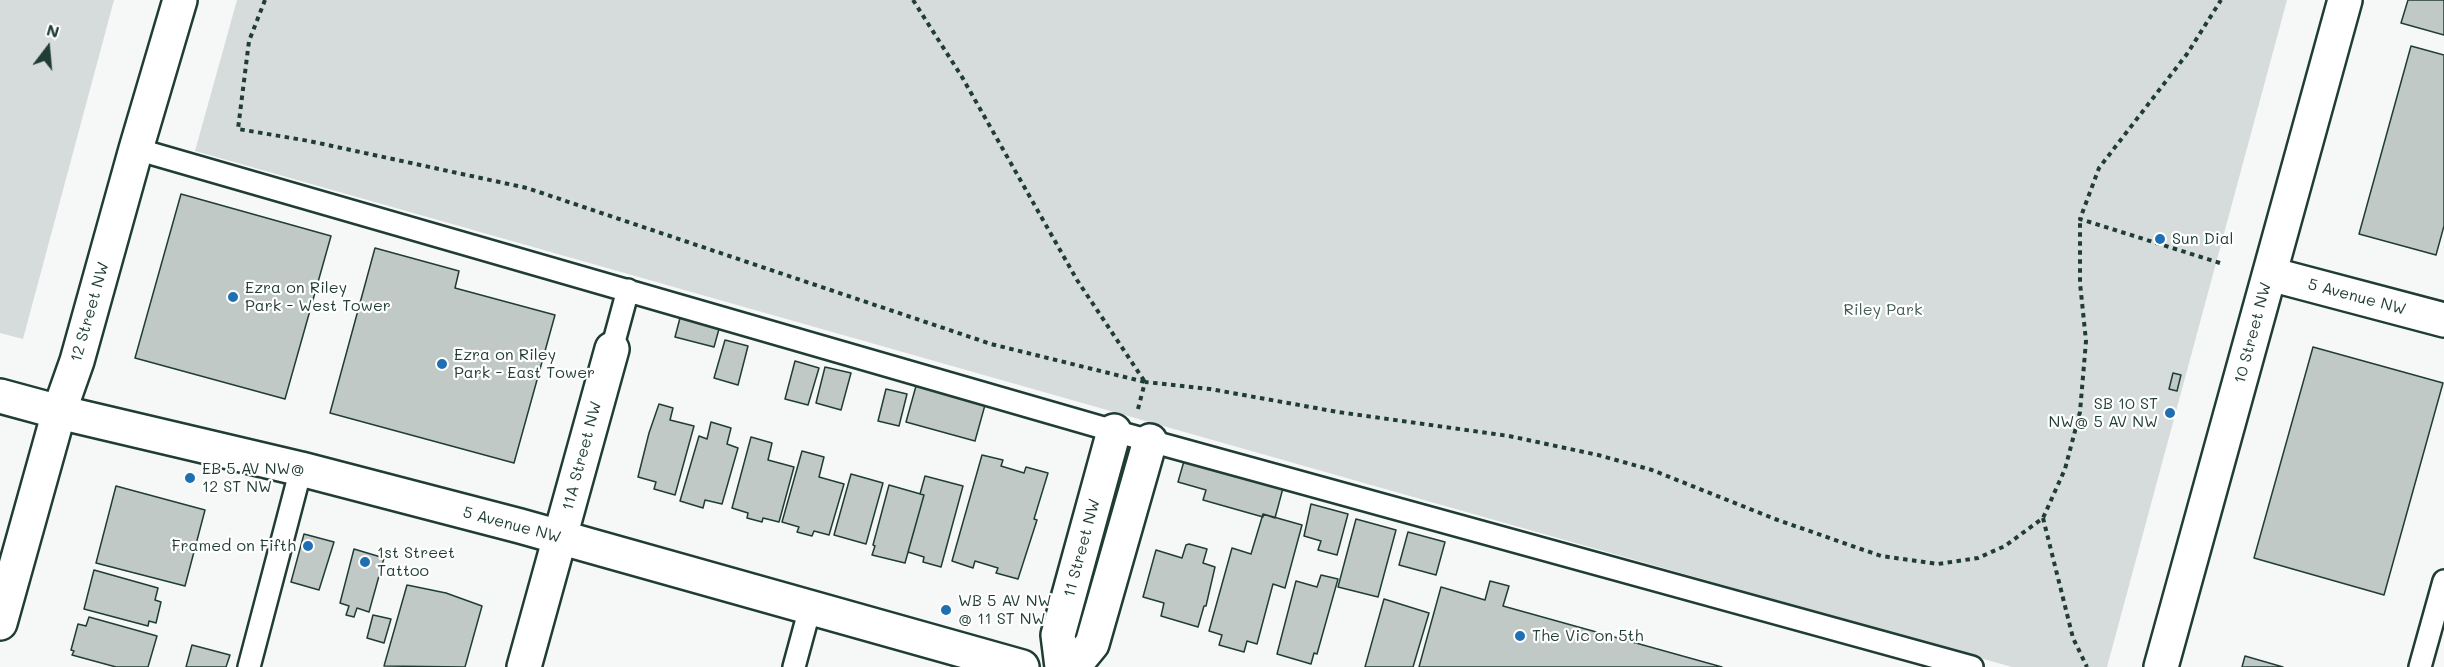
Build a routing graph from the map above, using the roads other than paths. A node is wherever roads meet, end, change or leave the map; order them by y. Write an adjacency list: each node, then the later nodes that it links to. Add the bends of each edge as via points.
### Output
1 (180, 0): 3 (street, 12 Street NW)
2 (2345, 0): 4 (street, 10 Street NW)
3 (136, 149): 5 (lane); 9 (street, 12 Street NW)
4 (2270, 274): 6 (street, 5 Avenue NW); 23 (street, 10 Street NW)
5 (628, 290): 7 (lane); 10 (lane)
6 (2444, 320)
7 (612, 349): 12 (street, 11A Street NW)
8 (0, 396): 9 (street, 5 Avenue NW)
9 (59, 412): 11 (street, 5 Avenue NW); 15 (street, 12 Street NW)
10 (1132, 435): 20 (street, 11 Street NW, via 1058,635); 21 (street, via 1092,644); 22 (lane)
11 (301, 469): 12 (street, 5 Avenue NW); 16 (lane)
12 (560, 538): 14 (street, 5 Avenue NW); 17 (street, 11A Street NW)
13 (2444, 581): 24 (lane)
14 (810, 608): 18 (lane); 19 (street, 5 Avenue NW)
15 (0, 623)
16 (249, 667)
17 (524, 667)
18 (794, 667)
19 (1022, 667)
20 (1062, 667)
21 (1073, 667)
22 (1972, 667)
23 (2161, 667)
24 (2420, 667)

